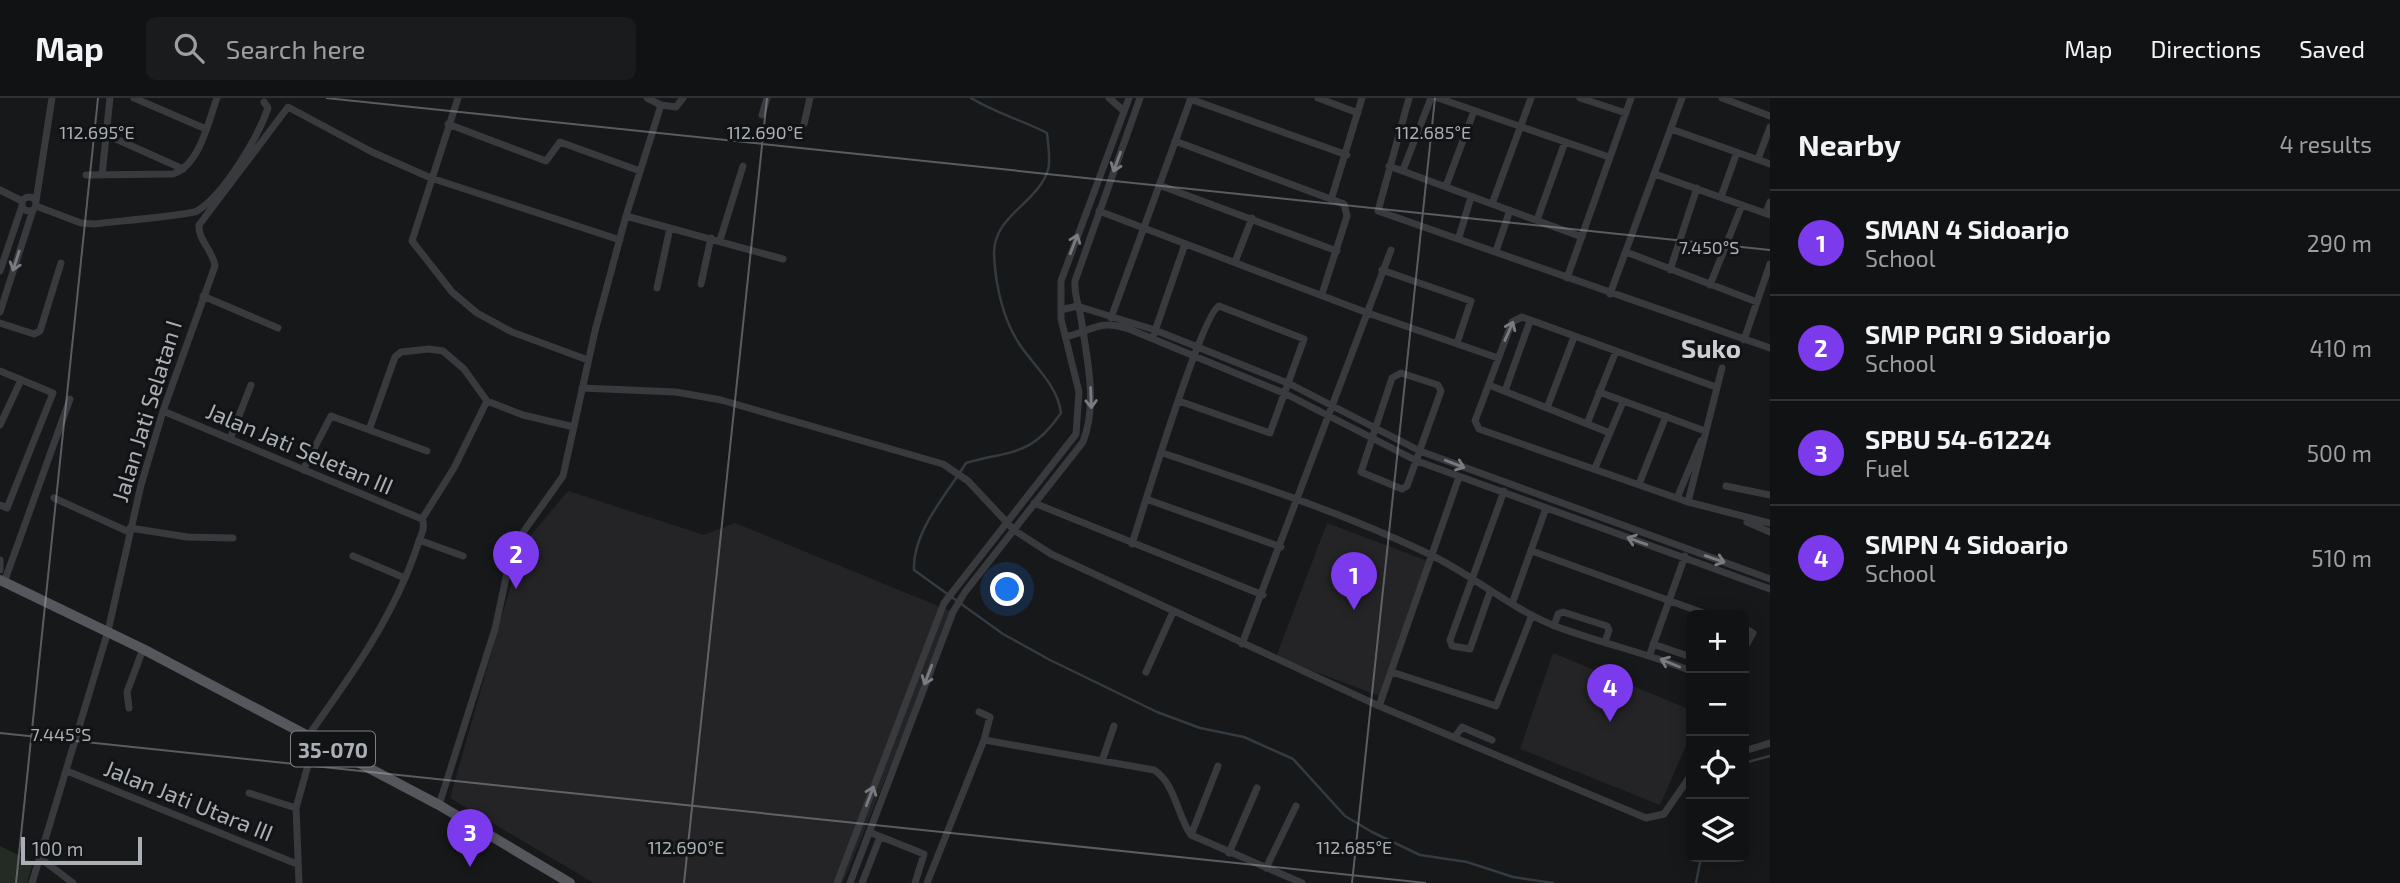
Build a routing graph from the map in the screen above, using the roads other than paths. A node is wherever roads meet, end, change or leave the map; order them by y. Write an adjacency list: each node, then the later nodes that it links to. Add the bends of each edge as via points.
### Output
1 (52, 98): 61 (street)
2 (110, 98): 41 (street)
3 (134, 98): 39 (street)
4 (217, 98): 39 (street)
5 (292, 98): 28 (street)
6 (458, 98): 35 (street)
7 (648, 98): 27 (street)
8 (683, 98): 27 (street, via 676,107)
9 (767, 98): 33 (street)
10 (810, 98): 36 (street)
11 (1108, 98): 29 (street)
12 (1129, 98): 29 (street)
13 (1140, 98): 66 (street, one-way to 66)
14 (1318, 98): 31 (street)
15 (1351, 98): 25 (street)
16 (1409, 98): 50 (street)
17 (1430, 98): 52 (street)
18 (1438, 98): 30 (street)
19 (1531, 98): 37 (street)
20 (1580, 98): 32 (street)
21 (1631, 98): 32 (street)
22 (1682, 98): 40 (street)
23 (1722, 98): 34 (street)
24 (1191, 99): 42 (street); 45 (street)
25 (1361, 100): 31 (street)
26 (264, 102): 72 (street, via 268,108 265,117 244,154 218,192 196,212 94,224)
27 (661, 105): 53 (street)
28 (288, 107): 57 (street); 105 (street, Jalan Jati Selatan I, via 208,210 199,230 215,267)
29 (1124, 111): 63 (street)
30 (1474, 111): 37 (street); 59 (street)
31 (1358, 113): 45 (street)
32 (1626, 113): 46 (street)
33 (762, 115)
34 (1770, 116)
35 (448, 124): 53 (street, via 547,161 560,142); 57 (street)
36 (804, 124)
37 (1521, 126): 43 (street); 70 (street)
38 (1770, 127): 47 (street)
39 (205, 129): 51 (street, via 192,160)
40 (1671, 129): 44 (street); 54 (street)
41 (107, 135): 51 (street); 56 (street)
42 (1175, 141): 58 (street); 67 (street)
43 (1565, 142): 46 (street); 79 (street)
44 (1737, 152): 47 (street); 65 (street)
45 (1347, 155): 67 (street)
46 (1609, 157): 83 (street)
47 (1758, 159): 48 (street)
48 (1770, 164)
49 (743, 166): 86 (street)
50 (1389, 166): 52 (street); 82 (street, via 1378,211)
51 (183, 169): 56 (street, via 173,174)
52 (1403, 170): 59 (street)
53 (640, 171): 77 (street)
54 (1655, 174): 60 (street); 91 (street)
55 (86, 175): 56 (street)
56 (102, 175)
57 (431, 178): 85 (street); 125 (street, via 412,240 452,292 486,320)
58 (1159, 185): 78 (street); 81 (street)
59 (1446, 186): 64 (street)
60 (1697, 188): 65 (street); 97 (street)
61 (36, 189): 68 (street); 72 (street)
62 (0, 190): 68 (street)
63 (1092, 195): 66 (street); 74 (street)
64 (1471, 197): 70 (street); 82 (street)
65 (1721, 197): 71 (street)
66 (1103, 199): 75 (street)
67 (1331, 200): 90 (street, via 1344,204 1347,216)
68 (23, 201): 72 (street); 72 (street, via 25,210); 98 (street)
69 (1770, 202): 76 (street)
70 (1492, 204): 73 (street)
71 (1742, 205): 76 (street); 101 (street)
72 (35, 206): 109 (street, one-way to 109)
73 (1510, 211): 79 (street); 89 (street)
74 (1086, 212): 75 (street); 108 (street, one-way to 74, via 1065,267)
75 (1098, 214): 81 (street); 107 (street, via 1075,281)
76 (1768, 214)
77 (626, 216): 80 (street); 85 (street)
78 (1252, 218): 90 (street); 93 (street)
79 (1537, 220): 83 (street)
80 (670, 228): 84 (street); 102 (street)
81 (1141, 228): 87 (street); 111 (street)
82 (1459, 237): 89 (street)
83 (1582, 237): 99 (street)
84 (711, 238): 86 (street); 100 (street)
85 (620, 240): 125 (street)
86 (720, 240): 92 (street)
87 (1185, 244): 93 (street); 116 (street)
88 (1391, 250): 96 (street)
89 (1496, 250): 99 (street)
90 (1337, 251): 103 (street)
91 (1626, 252): 97 (street); 104 (street)
92 (783, 259)
93 (1235, 262): 103 (street)
94 (61, 263): 113 (street, via 40,331 34,334)
95 (1770, 264): 106 (street)
96 (1382, 270): 110 (street); 120 (street, via 1471,300)
97 (1670, 270): 101 (street)
98 (0, 271)
99 (1567, 278): 104 (street)
100 (701, 284)
101 (1710, 285): 106 (street)
102 (657, 288)
103 (1322, 294): 110 (street)
104 (1610, 294): 119 (street)
105 (203, 296): 114 (street); 143 (street, Jalan Jati Selatan I)
106 (1757, 302): 119 (street)
107 (1077, 306): 108 (street); 111 (street); 115 (street)
108 (1061, 310): 117 (street)
109 (0, 312)
110 (1365, 312): 120 (street); 141 (street)
111 (1110, 319): 115 (street); 116 (street)
112 (1530, 321): 118 (street); 124 (street, one-way to 112, via 1511,322 1522,317); 134 (street)
113 (0, 323)
114 (278, 328)
115 (1082, 331): 117 (street); 162 (street, one-way to 162, via 1090,421 1083,442)
116 (1154, 334): 122 (street)
117 (1066, 337): 160 (street, via 1079,392 1079,421 1068,447)
118 (1574, 338): 123 (street); 142 (street)
119 (1744, 340): 121 (street)
120 (1457, 344): 124 (street)
121 (1770, 348)
122 (1195, 351): 129 (street); 129 (street, via 1212,310 1219,306 1302,336 1305,341); 136 (street); 139 (street)
123 (1616, 351): 132 (street); 135 (street)
124 (1498, 358): 131 (street)
125 (588, 360): 133 (street)
126 (1722, 368): 132 (street)
127 (0, 371): 128 (street)
128 (21, 380): 147 (street); 177 (street, via 53,393 6,508)
129 (1290, 384): 136 (street); 141 (street)
130 (251, 385): 153 (street)
131 (1489, 385): 134 (street); 159 (street, via 1475,421 1479,429)
132 (1716, 387): 152 (street)
133 (582, 388): 148 (street); 181 (street, via 709,398 950,467)
134 (1505, 391): 142 (street)
135 (1599, 392): 140 (street); 146 (street)
136 (1286, 394): 139 (street, via 1267,434); 144 (street)
137 (70, 399): 196 (street)
138 (487, 401): 148 (street); 150 (street, via 464,369 443,351 401,352 395,357); 180 (street)
139 (1178, 401): 157 (street)
140 (1623, 402): 145 (street); 151 (street)
141 (1331, 405): 144 (street); 149 (street)
142 (1547, 408): 146 (street)
143 (163, 411): 153 (street, Jalan Jati Seletan III); 183 (street, Jalan Jati Selatan I)
144 (1327, 415): 154 (street); 174 (street)
145 (1666, 416): 152 (street); 165 (street)
146 (1587, 424): 151 (street)
147 (0, 425)
148 (574, 427): 239 (street, via 563,476 524,531 509,565 488,654)
149 (1377, 429): 154 (street); 156 (street); 156 (street, via 1396,374 1438,385 1441,391)
150 (369, 430): 155 (street); 161 (street, via 331,416)
151 (1610, 433): 159 (street)
152 (1704, 435): 172 (street); 175 (street)
153 (230, 439): 161 (street, Jalan Jati Seletan III)
154 (1374, 439): 158 (street); 158 (street, via 1362,474 1405,489)
155 (427, 451)
156 (1420, 451): 158 (street); 164 (street, one-way to 164)
157 (1163, 453): 173 (street); 174 (street)
158 (1417, 461): 163 (street)
159 (1595, 468): 165 (street)
160 (1050, 469): 162 (street); 167 (street)
161 (303, 470): 180 (street, Jalan Jati Seletan III)
162 (1057, 475): 168 (street)
163 (1459, 477): 169 (street); 192 (street)
164 (1507, 484): 169 (street); 191 (street)
165 (1639, 484): 172 (street)
166 (1726, 486): 170 (street)
167 (1034, 488): 168 (street); 181 (street)
168 (1041, 494): 176 (street)
169 (1502, 494): 178 (street); 199 (street)
170 (1770, 495)
171 (54, 498): 183 (street)
172 (1676, 498): 175 (street)
173 (1146, 499): 188 (street); 189 (street)
174 (1298, 499): 189 (street); 192 (street)
175 (1688, 502): 179 (street)
176 (1034, 503): 184 (street); 188 (street)
177 (0, 505)
178 (1546, 508): 190 (street); 191 (street, one-way to 178)
179 (1730, 514): 182 (street); 185 (street)
180 (422, 519): 187 (street)
181 (1006, 522): 184 (street); 210 (street, via 953,587)
182 (1770, 523)
183 (130, 530): 186 (street); 209 (street, Jalan Jati Selatan I)
184 (1014, 530): 206 (street, via 1051,554); 212 (street, via 965,592)
185 (1770, 532)
186 (233, 538)
187 (419, 540): 194 (street); 197 (street)
188 (1132, 544): 202 (street)
189 (1281, 547): 202 (street)
190 (1532, 551): 203 (street); 204 (street)
191 (1686, 553): 198 (street, one-way to 198); 200 (street); 203 (street)
192 (1432, 555): 199 (street); 220 (street)
193 (353, 556): 197 (street)
194 (463, 556)
195 (0, 560): 196 (street)
196 (1, 576): 209 (main road, 35-070)
197 (405, 578): 226 (street, via 390,614)
198 (1770, 579)
199 (1472, 580): 201 (street); 201 (street, via 1451,646 1470,649)
200 (1770, 589)
201 (1490, 592): 204 (street)
202 (1263, 594): 213 (street)
203 (1667, 600): 205 (street); 214 (street)
204 (1512, 604): 207 (street)
205 (1695, 610)
206 (1173, 612): 213 (street); 219 (street)
207 (1532, 615): 208 (street); 220 (street, via 1496,706)
208 (1554, 625): 211 (street); 211 (street, via 1563,612 1607,626)
209 (108, 631): 215 (main road, 35-070); 233 (street, Jalan Jati Selatan I)
210 (929, 639): 212 (street); 234 (street)
211 (1605, 642): 216 (street)
212 (941, 643): 235 (street, one-way to 235)
213 (1242, 644): 221 (street)
214 (1653, 645): 216 (street); 217 (street)
215 (143, 649): 222 (street, via 127,692); 226 (main road, 35-070)
216 (1650, 654): 218 (street, one-way to 216)
217 (1686, 655)
218 (1686, 669)
219 (1146, 671)
220 (1392, 672): 221 (street)
221 (1380, 706): 225 (street)
222 (129, 708)
223 (979, 712): 227 (street, via 990,718)
224 (1114, 726): 231 (street)
225 (1455, 737): 228 (street, via 1462,727); 236 (street, via 1646,818 1664,814)
226 (311, 738): 239 (main road, 35-070); 241 (street)
227 (984, 740): 231 (street); 258 (street)
228 (1492, 740)
229 (1770, 743): 230 (street)
230 (1749, 749)
231 (1102, 761): 243 (street, via 1162,775)
232 (1218, 766): 243 (street)
233 (67, 771): 247 (street, Jalan Jati Selatan I); 248 (street, Jalan Jati Utara III)
234 (878, 774): 235 (street); 242 (street, one-way to 234)
235 (888, 778): 244 (street)
236 (1686, 782)
237 (1257, 788): 246 (street)
238 (249, 793): 241 (street)
239 (439, 805): 253 (main road, 35-070)
240 (1296, 806): 249 (street)
241 (296, 807): 248 (street)
242 (855, 835): 244 (street); 254 (street)
243 (1191, 835): 246 (street)
244 (868, 836): 245 (street); 255 (street)
245 (880, 837): 256 (street); 257 (street, via 924,854)
246 (1229, 853): 249 (street)
247 (40, 858): 250 (street, Jalan Jati Selatan I); 251 (street)
248 (297, 864): 252 (street)
249 (1266, 868): 259 (street)
250 (32, 883)
251 (73, 883)
252 (299, 883)
253 (570, 883)
254 (837, 883)
255 (850, 883)
256 (863, 883)
257 (915, 883)
258 (927, 883)
259 (1303, 883)

